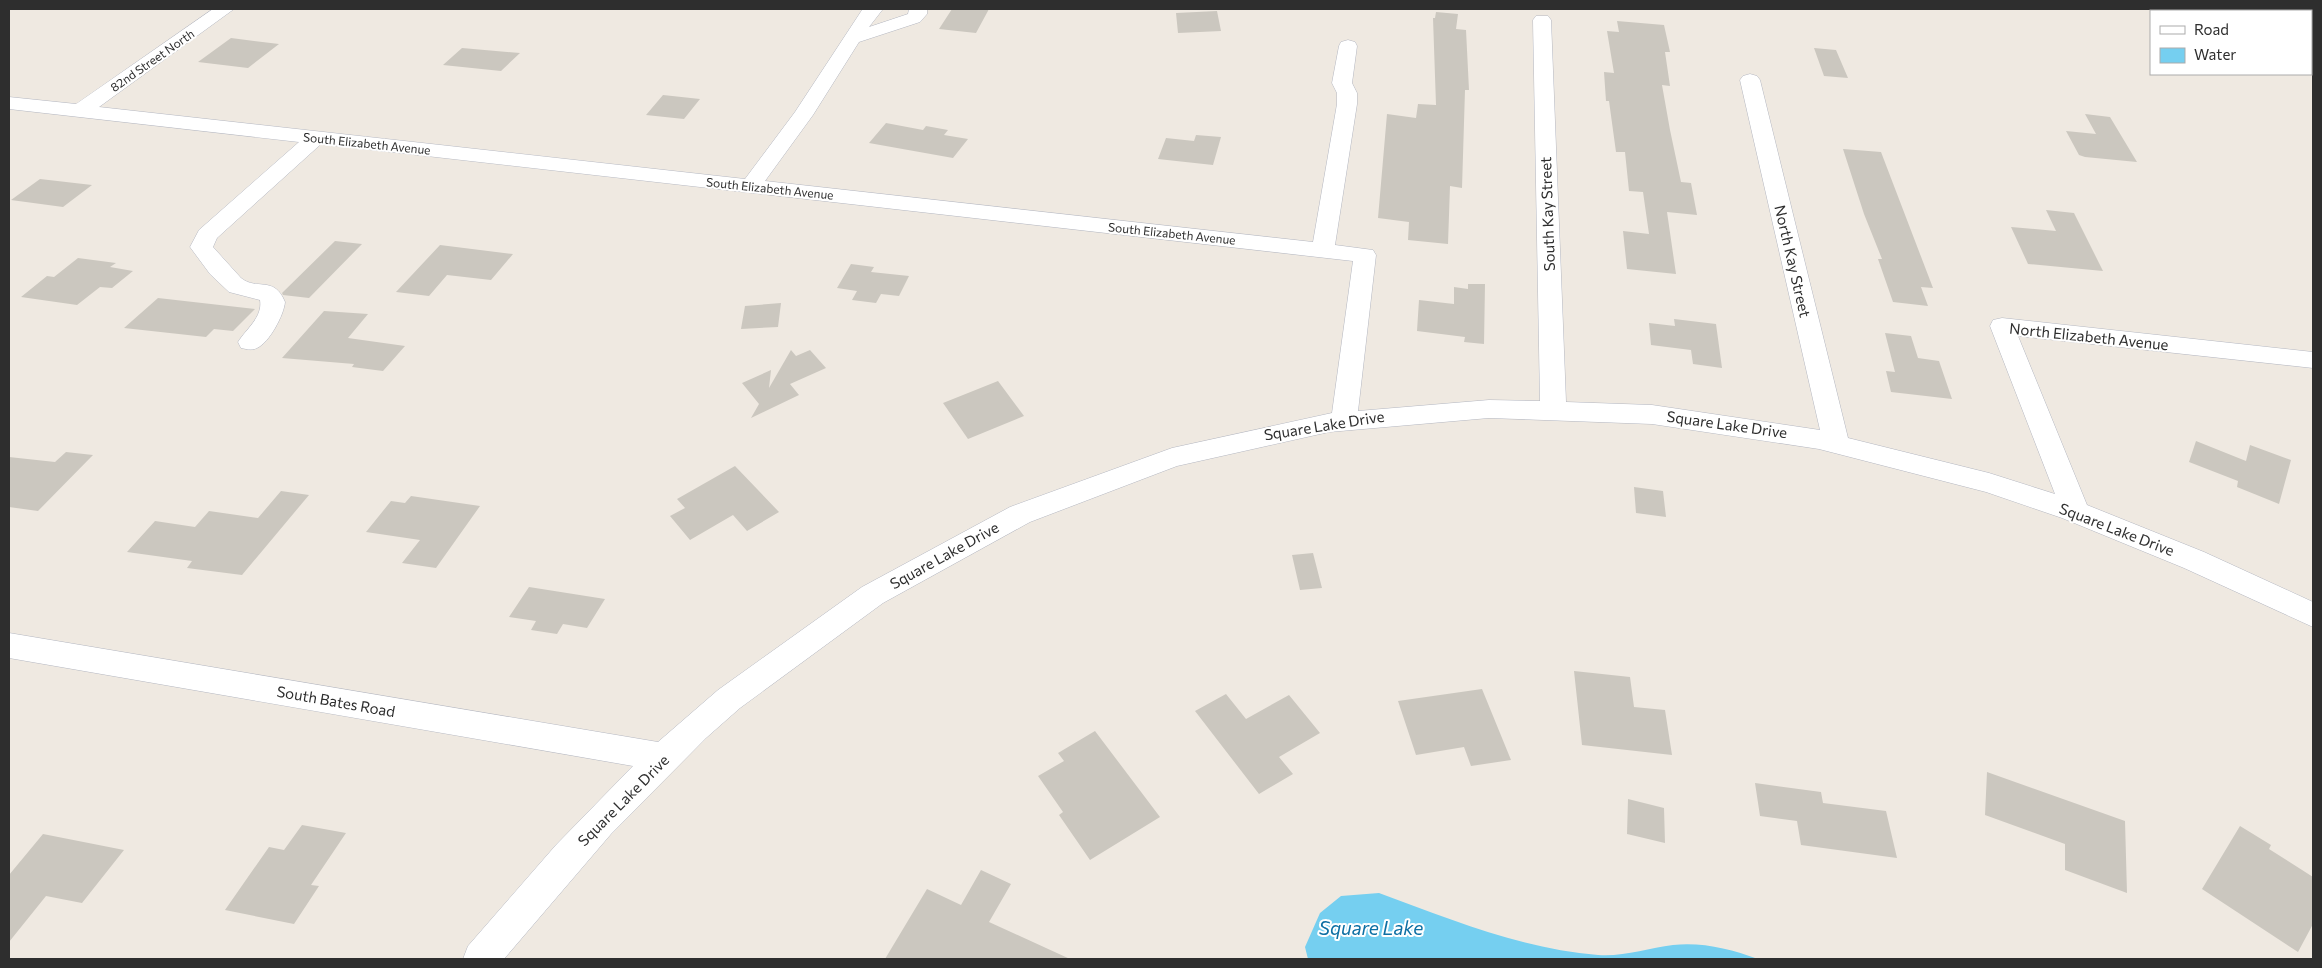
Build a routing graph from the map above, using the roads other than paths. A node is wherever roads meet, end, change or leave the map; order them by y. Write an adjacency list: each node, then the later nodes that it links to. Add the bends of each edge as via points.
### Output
1 (225, 9): 9 (street, 82nd Street North)
2 (874, 9): 5 (street)
3 (918, 9): 5 (street, via 914,18)
4 (1542, 20): 15 (street, South Kay Street)
5 (853, 38): 11 (street, via 803,116)
6 (1348, 46): 12 (street, via 1342,77 1347,104)
7 (1750, 80): 17 (street, North Kay Street)
8 (9, 103): 9 (street, South Elizabeth Avenue)
9 (80, 111): 10 (street, South Elizabeth Avenue)
10 (316, 138): 11 (street, South Elizabeth Avenue); 13 (street, via 207,235 201,246 238,288 264,291 272,299 273,310 262,330)
11 (751, 186): 12 (street, South Elizabeth Avenue)
12 (1323, 250): 16 (street, South Elizabeth Avenue, via 1366,254)
13 (250, 342)
14 (2313, 360): 18 (street, North Elizabeth Avenue, via 2002,326)
15 (1553, 407): 16 (street, Square Lake Drive, via 1422,411); 17 (street, Square Lake Drive, via 1700,419)
16 (1344, 419): 21 (street, Square Lake Drive, via 1258,435 1139,468 1071,492 1003,522 882,589 798,646)
17 (1836, 442): 18 (street, Square Lake Drive, via 1993,484)
18 (2076, 513): 19 (street, Square Lake Drive, via 2179,553)
19 (2313, 615)
20 (9, 645): 21 (street, South Bates Road)
21 (664, 757): 22 (street, Square Lake Drive, via 591,830)
22 (481, 959)

